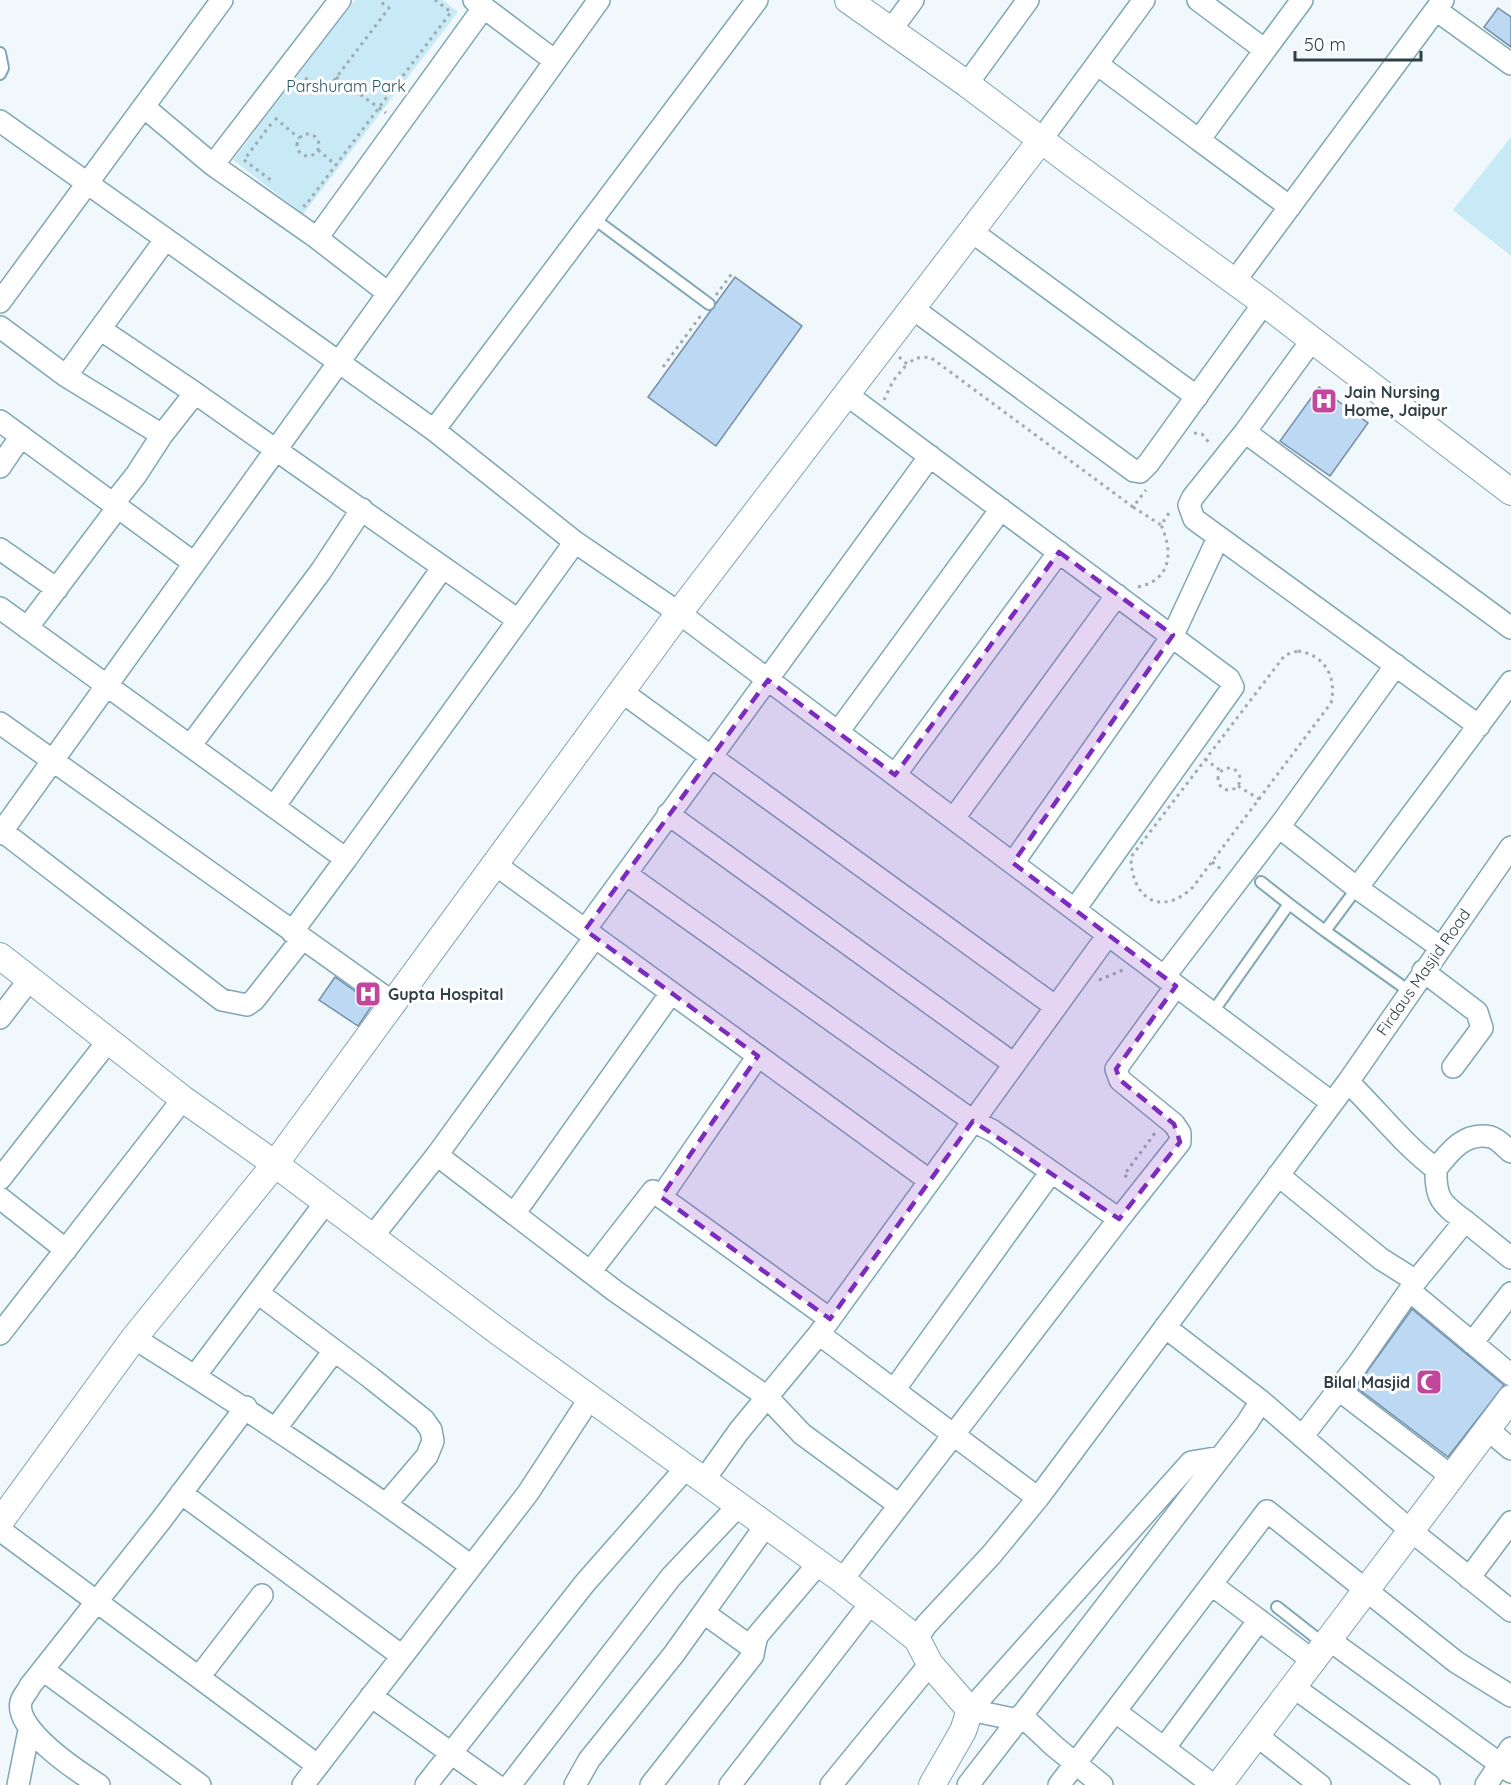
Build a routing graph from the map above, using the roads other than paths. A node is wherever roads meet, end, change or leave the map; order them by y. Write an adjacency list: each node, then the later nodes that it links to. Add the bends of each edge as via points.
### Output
1 (222, 0): 21 (street)
2 (340, 0): 25 (street)
3 (599, 0): 16 (street)
4 (757, 0): 28 (street)
5 (848, 0): 13 (street)
6 (913, 0): 13 (street)
7 (1028, 0): 20 (street)
8 (1144, 0): 17 (street)
9 (1198, 0): 14 (street)
10 (1302, 0): 14 (street)
11 (479, 4): 16 (street); 30 (street)
12 (1439, 5): 18 (street); 27 (street)
13 (891, 30): 20 (street)
14 (1265, 50): 24 (street)
15 (0, 52): 19 (lane)
16 (555, 61): 33 (street)
17 (1097, 64): 23 (street); 24 (street)
18 (1511, 64)
19 (0, 74)
20 (967, 84): 23 (street)
21 (144, 107): 25 (street); 26 (street)
22 (0, 121): 26 (street)
23 (1041, 140): 29 (street); 32 (street)
24 (1199, 140): 27 (street)
25 (213, 165): 30 (street)
26 (87, 185): 31 (street); 34 (street)
27 (1290, 207): 32 (street)
28 (593, 218): 36 (lane); 47 (street)
29 (971, 231): 37 (street); 45 (street)
30 (316, 238): 33 (street)
31 (165, 240): 39 (street); 41 (street)
32 (1234, 282): 35 (street)
33 (388, 293): 41 (street)
34 (0, 302)
35 (1264, 303): 40 (street); 45 (street)
36 (709, 304)
37 (912, 308): 44 (street); 45 (street, via 1134,471 1140,472 1149,464)
38 (0, 327): 42 (street)
39 (100, 329): 42 (street); 43 (street)
40 (1312, 340): 48 (street); 54 (street)
41 (338, 362): 47 (street); 51 (street)
42 (66, 376): 49 (street)
43 (195, 393): 49 (street); 51 (street)
44 (846, 394): 52 (street); 67 (street)
45 (1197, 397)
46 (0, 421): 50 (street)
47 (434, 430): 59 (street)
48 (1245, 432): 58 (street, via 1189,505 1194,519); 70 (street)
49 (162, 435): 55 (street)
50 (21, 436): 53 (street); 55 (street)
51 (275, 450): 56 (street); 62 (street)
52 (930, 456): 57 (street); 73 (street)
53 (0, 467)
54 (1511, 492)
55 (115, 506): 62 (street); 64 (street)
56 (362, 509): 63 (street); 80 (street, via 321,571)
57 (1000, 509): 61 (street); 79 (street)
58 (1218, 538): 71 (street); 72 (street)
59 (574, 542): 67 (street); 68 (street)
60 (0, 549): 64 (street)
61 (1059, 552): 65 (street); 83 (street)
62 (194, 563): 75 (street)
63 (443, 567): 68 (street); 84 (street)
64 (57, 589): 69 (street)
65 (1125, 591): 71 (street); 86 (street)
66 (0, 608): 69 (street)
67 (679, 613): 73 (street); 76 (street)
68 (518, 620): 90 (street)
69 (27, 628): 75 (street)
70 (1511, 628)
71 (1173, 635): 91 (street); 97 (street, via 1229,679 1233,687)
72 (1396, 665): 78 (street); 87 (street)
73 (768, 680): 79 (street); 81 (street)
74 (1511, 682): 78 (street)
75 (106, 686): 80 (street); 82 (street)
76 (622, 692): 81 (street); 92 (street)
77 (0, 723): 82 (street)
78 (1479, 726): 95 (street)
79 (838, 732): 83 (street)
80 (190, 746): 84 (street)
81 (710, 756): 85 (street); 110 (street)
82 (51, 762): 88 (street); 100 (street)
83 (895, 774): 86 (street)
84 (274, 807): 90 (street)
85 (668, 814): 93 (street); 115 (street)
86 (954, 818): 91 (street)
87 (1279, 827): 95 (street); 106 (street)
88 (1, 833): 100 (street, via 222,1000 247,1005 254,1000)
89 (1511, 847): 102 (street); 117 (street, Firdaus Masjid Road)
90 (346, 859): 100 (street)
91 (1013, 863): 97 (street)
92 (496, 865): 99 (street); 109 (street)
93 (626, 874): 99 (street); 119 (street)
94 (1261, 882): 96 (lane)
95 (1357, 888): 98 (lane); 102 (street)
96 (1288, 904): 98 (lane); 111 (lane)
97 (1074, 909): 101 (street)
98 (1325, 931): 107 (lane)
99 (590, 934): 108 (street); 121 (street)
100 (297, 935): 109 (street)
101 (1108, 935): 106 (street); 110 (street)
102 (1440, 947): 104 (street)
103 (0, 956): 105 (street)
104 (1423, 971): 107 (street); 116 (street, via 1477,1012 1482,1028)
105 (30, 979): 112 (street); 113 (street)
106 (1170, 982): 111 (street); 132 (street, via 1116,1069 1119,1080 1174,1124 1180,1142)
107 (1409, 991): 117 (street)
108 (671, 993): 114 (street); 131 (street)
109 (395, 1004): 122 (street)
110 (1056, 1007): 115 (street)
111 (1212, 1013): 117 (street)
112 (0, 1018)
113 (109, 1040): 118 (street); 126 (street)
114 (759, 1056): 127 (street); 128 (street)
115 (1014, 1064): 119 (street)
116 (1453, 1067)
117 (1338, 1093): 123 (street, via 1383,1116 1410,1149); 125 (street)
118 (183, 1099): 122 (street); 135 (street)
119 (973, 1122): 124 (street, via 993,1131); 127 (street)
120 (1511, 1152): 123 (street, via 1492,1137 1470,1137 1452,1147)
121 (437, 1155): 131 (street); 134 (street)
122 (275, 1164): 130 (street); 144 (street)
123 (1436, 1169): 133 (street, via 1441,1204)
124 (1052, 1172): 132 (street); 149 (street)
125 (1278, 1175): 138 (street); 142 (street)
126 (0, 1179)
127 (930, 1181): 141 (street)
128 (661, 1197): 137 (street, via 653,1191); 141 (street)
129 (0, 1198): 135 (street)
130 (326, 1202): 134 (street); 139 (street)
131 (514, 1214): 137 (street)
132 (1119, 1219): 158 (street)
133 (1465, 1221): 136 (street); 138 (street)
134 (372, 1237): 152 (street)
135 (66, 1250): 143 (street)
136 (1511, 1258)
137 (590, 1272): 151 (street)
138 (1413, 1286): 145 (street); 150 (street)
139 (258, 1293): 146 (street); 148 (street)
140 (1511, 1293): 145 (street)
141 (824, 1327): 149 (street); 151 (street)
142 (1164, 1327): 154 (street); 165 (street)
143 (2, 1329)
144 (134, 1338): 148 (street); 169 (street)
145 (1472, 1342): 147 (street)
146 (334, 1351): 156 (street); 166 (street, via 424,1420 431,1430 433,1441 427,1456)
147 (1511, 1375)
148 (195, 1376): 155 (street)
149 (894, 1390): 158 (street)
150 (1339, 1390): 159 (street); 163 (street)
151 (767, 1397): 162 (street); 168 (street, via 802,1434)
152 (590, 1398): 162 (street); 175 (street, via 528,1493)
153 (1511, 1398): 157 (street)
154 (1261, 1401): 159 (street); 161 (street)
155 (246, 1407): 156 (street); 164 (street)
156 (276, 1428): 166 (street)
157 (1487, 1429): 160 (street); 163 (street)
158 (954, 1435): 165 (street); 168 (street)
159 (1302, 1437): 173 (street)
160 (1511, 1449)
161 (1221, 1457): 197 (street, via 1191,1462); 199 (street)
162 (695, 1474): 167 (street); 203 (street, via 585,1583)
163 (1451, 1476): 173 (street)
164 (182, 1493): 181 (street); 190 (street)
165 (1038, 1498): 187 (street)
166 (387, 1503): 175 (street)
167 (739, 1505): 170 (street); 215 (street, via 671,1578)
168 (899, 1505): 177 (street)
169 (0, 1522)
170 (766, 1525): 174 (street); 185 (street)
171 (1510, 1525): 176 (street)
172 (0, 1530): 181 (street)
173 (1410, 1530): 176 (street); 179 (street)
174 (819, 1563): 177 (street); 189 (street, via 757,1636)
175 (471, 1566): 190 (street)
176 (1469, 1578): 184 (street)
177 (842, 1580): 182 (street)
178 (1212, 1585): 179 (street, via 1267,1511); 186 (street); 198 (street)
179 (1365, 1590): 188 (street); 196 (street, via 1456,1662)
180 (262, 1596): 193 (street)
181 (96, 1603): 192 (street); 193 (street)
182 (870, 1604): 187 (street); 218 (street)
183 (1277, 1607): 188 (lane)
184 (1511, 1611)
185 (704, 1613): 189 (street); 216 (street)
186 (1258, 1620): 188 (street); 202 (street)
187 (917, 1639): 191 (street)
188 (1322, 1648): 194 (street); 204 (street)
189 (754, 1649): 217 (street, via 750,1661)
190 (402, 1656): 195 (street)
191 (930, 1664): 197 (street); 219 (street)
192 (43, 1670): 200 (street, via 21,1702); 211 (street)
193 (199, 1677): 205 (street)
194 (1292, 1686): 201 (street); 224 (street)
195 (371, 1696): 203 (street); 205 (street)
196 (1511, 1696)
197 (970, 1710): 199 (street); 220 (street, via 963,1731)
198 (1116, 1712): 202 (street); 206 (street)
199 (1020, 1717): 206 (street); 207 (street)
200 (29, 1730): 209 (street); 210 (street)
201 (1256, 1735): 208 (street); 223 (street)
202 (1165, 1747): 208 (street)
203 (452, 1754): 213 (street); 214 (street)
204 (1507, 1761): 225 (street)
205 (317, 1765): 212 (street)
206 (1077, 1765): 221 (street); 222 (street)
207 (975, 1782)
208 (1220, 1784)
209 (18, 1785)
210 (99, 1785)
211 (200, 1785)
212 (303, 1785)
213 (426, 1785)
214 (496, 1785)
215 (510, 1785)
216 (575, 1785)
217 (651, 1785)
218 (730, 1785)
219 (831, 1785)
220 (932, 1785)
221 (1059, 1785)
222 (1102, 1785)
223 (1320, 1785)
224 (1429, 1785)
225 (1486, 1785)

